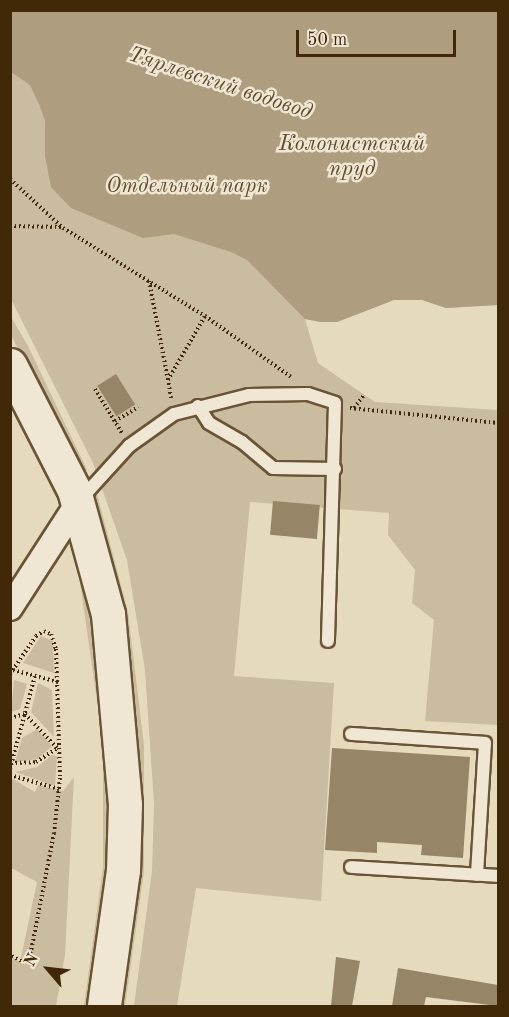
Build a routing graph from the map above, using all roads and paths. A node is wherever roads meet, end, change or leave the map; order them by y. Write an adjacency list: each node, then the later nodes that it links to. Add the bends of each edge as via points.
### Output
1 (10, 179): 3 (path)
2 (10, 226): 3 (path)
3 (63, 228): 4 (path)
4 (148, 280): 5 (path); 7 (path)
5 (205, 316): 7 (path); 9 (path, via 273,361)
6 (10, 365): 20 (street)
7 (168, 380): 15 (path)
8 (95, 389): 16 (path)
9 (308, 394): 11 (lane); 13 (lane, via 249,395)
10 (364, 395): 14 (path)
11 (334, 403): 14 (path); 19 (lane)
12 (138, 406): 16 (path)
13 (198, 406): 15 (lane); 19 (lane, via 208,423 242,442 273,468)
14 (354, 408): 17 (path)
15 (174, 414): 18 (lane)
16 (115, 421): 18 (path)
17 (498, 423)
18 (129, 446): 20 (lane, via 95,478)
19 (335, 469): 22 (lane)
20 (78, 502): 21 (street); 38 (street, via 108,614 123,743 123,870)
21 (10, 608)
22 (328, 641)
23 (12, 672): 24 (path); 25 (path, via 36,636 48,632 55,641)
24 (35, 676): 25 (path); 26 (path)
25 (57, 682): 29 (path)
26 (25, 714): 27 (path); 29 (path); 30 (path)
27 (10, 718)
28 (351, 734): 35 (lane, via 484,743)
29 (58, 747): 30 (path, via 36,762); 33 (path)
30 (11, 763): 31 (path)
31 (10, 769)
32 (10, 775): 33 (path)
33 (59, 789): 37 (path, via 31,951 25,963)
34 (351, 867): 35 (lane)
35 (477, 875): 36 (lane)
36 (498, 876)
37 (10, 955)
38 (104, 1006)

